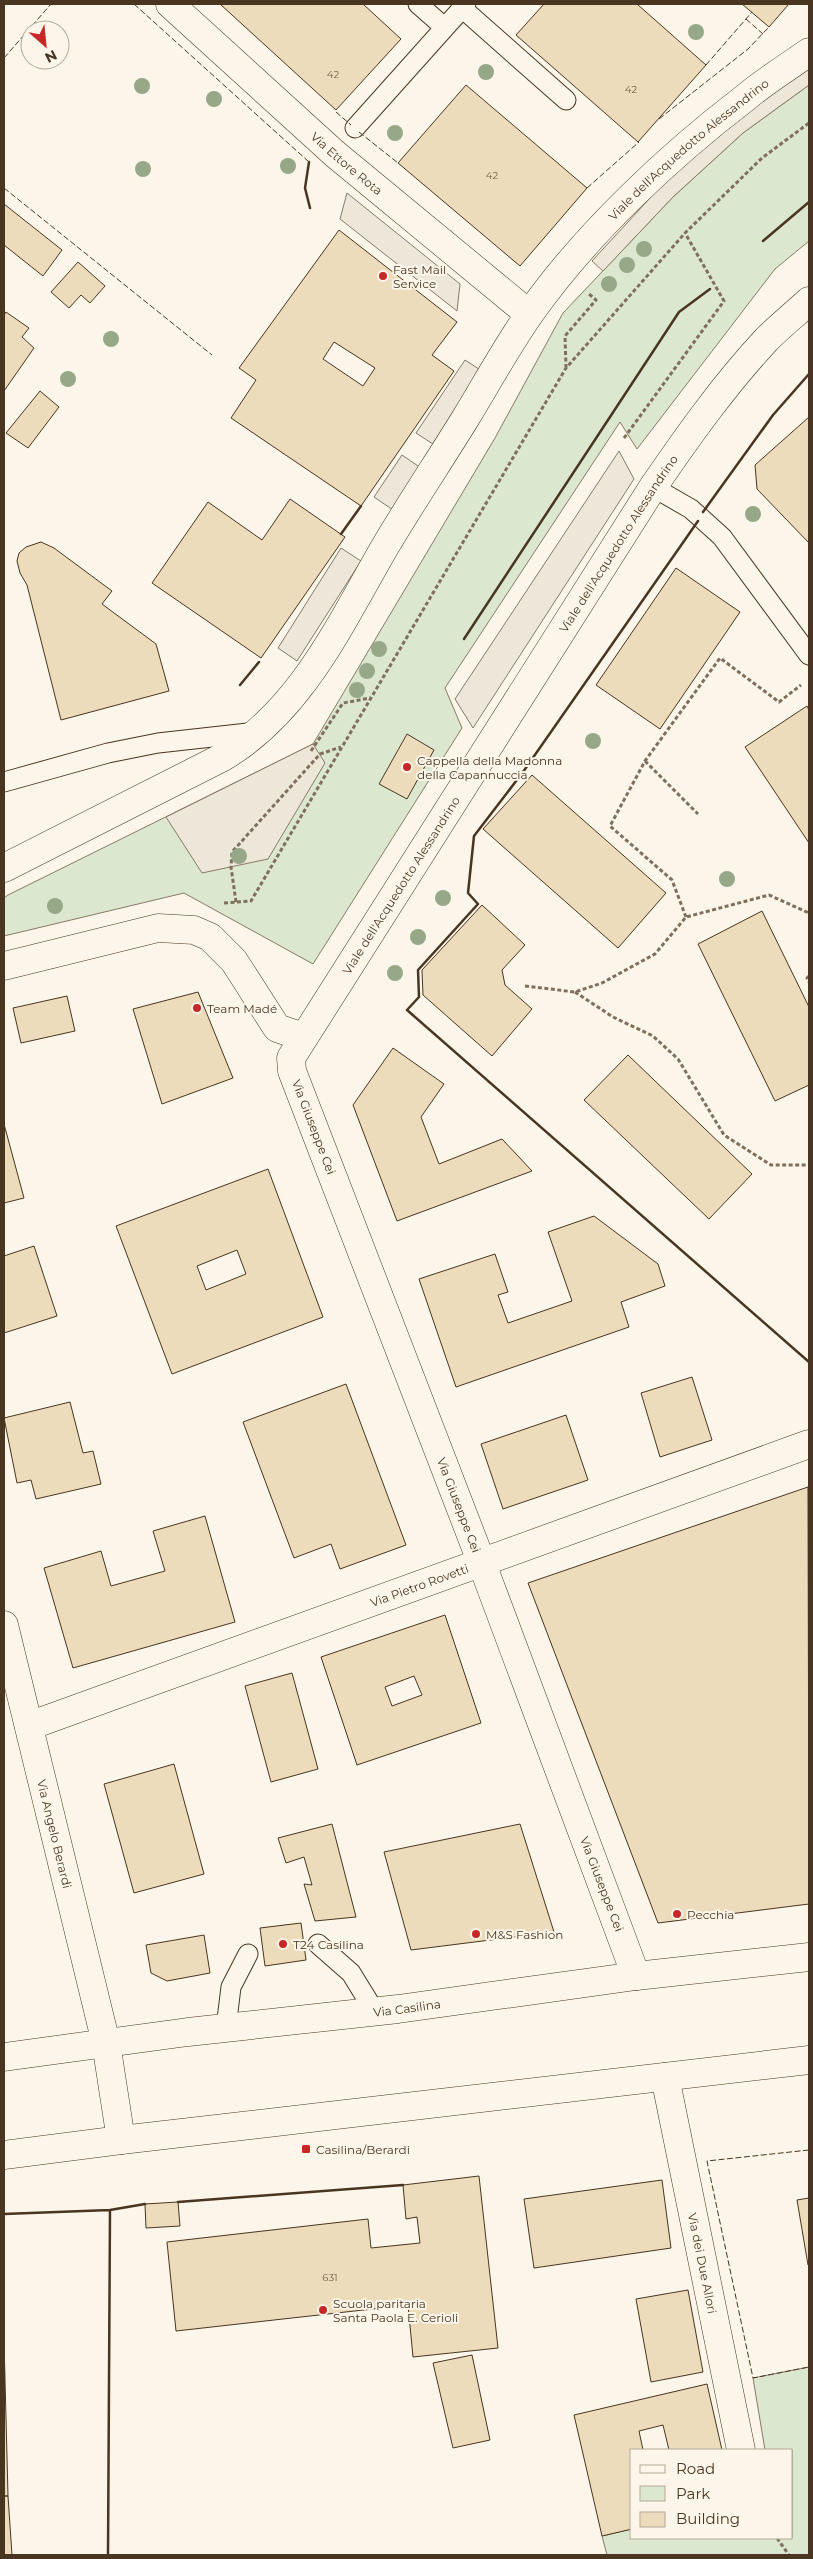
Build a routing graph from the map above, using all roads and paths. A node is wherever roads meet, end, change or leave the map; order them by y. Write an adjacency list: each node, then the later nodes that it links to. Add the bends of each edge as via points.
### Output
1 (170, 4): 12 (street, Via Ettore Rota, via 335,154)
2 (418, 4): 4 (lane)
3 (464, 6): 4 (lane); 6 (lane)
4 (444, 27): 8 (lane)
5 (809, 52): 12 (street, Viale dell'Acquedotto Alessandrino, via 744,98 645,185 558,275)
6 (566, 100)
7 (809, 123): 9 (path, via 762,158)
8 (355, 128)
9 (684, 233): 13 (path); 14 (path, via 724,301)
10 (584, 291): 13 (path, via 596,300 564,336)
11 (809, 301): 15 (street, Viale dell'Acquedotto Alessandrino, via 742,366 700,418)
12 (529, 314): 19 (street, Viale dell'Acquedotto Alessandrino, via 332,640 288,704)
13 (566, 368): 18 (path)
14 (624, 438)
15 (653, 487): 16 (lane, via 691,510 722,537); 35 (street, Viale dell'Acquedotto Alessandrino)
16 (809, 655)
17 (802, 684): 22 (path, via 779,702 720,658)
18 (370, 698): 20 (path); 21 (path, via 342,703)
19 (260, 731): 23 (lane, via 158,743 108,753); 25 (street, Viale dell'Acquedotto Alessandrino, via 242,746 196,772)
20 (341, 747): 26 (path, via 251,901); 26 (path, via 320,754 232,852)
21 (311, 751)
22 (645, 761): 24 (path); 29 (path, via 610,826 672,880)
23 (4, 782)
24 (698, 814)
25 (4, 868)
26 (236, 902): 27 (path)
27 (220, 903)
28 (809, 913): 29 (path, via 769,896)
29 (686, 917): 34 (path, via 655,954 602,983)
30 (4, 966): 35 (street, via 158,928 187,928 210,937 226,950 243,971 277,1028)
31 (809, 976): 32 (path)
32 (809, 982)
33 (526, 986): 34 (path)
34 (575, 992): 36 (path, via 613,1017 654,1036 678,1059 724,1134 771,1165)
35 (303, 1037): 38 (street, Via Giuseppe Cei, via 290,1058 292,1071)
36 (809, 1165)
37 (809, 1444): 38 (street, Via Pietro Rovetti)
38 (481, 1561): 40 (street, Via Pietro Rovetti); 44 (street, Via Giuseppe Cei)
39 (4, 1625): 40 (street, Via Angelo Berardi)
40 (29, 1726): 47 (street, Via Angelo Berardi)
41 (318, 1944): 45 (lane, via 351,1974)
42 (248, 1954): 46 (lane, via 231,1987)
43 (809, 1957): 44 (street, Via Casilina)
44 (636, 1976): 45 (street, Via Casilina)
45 (375, 2012): 46 (street, Via Casilina)
46 (226, 2028): 47 (street, Via Casilina)
47 (106, 2043): 48 (street, Via Casilina); 51 (street, Via Angelo Berardi)
48 (4, 2057)
49 (809, 2060): 50 (street)
50 (665, 2077): 51 (street); 53 (street, Via dei Due Allori)
51 (121, 2140): 52 (street)
52 (4, 2155)
53 (741, 2449)
54 (778, 2539): 55 (path)
55 (789, 2555)

